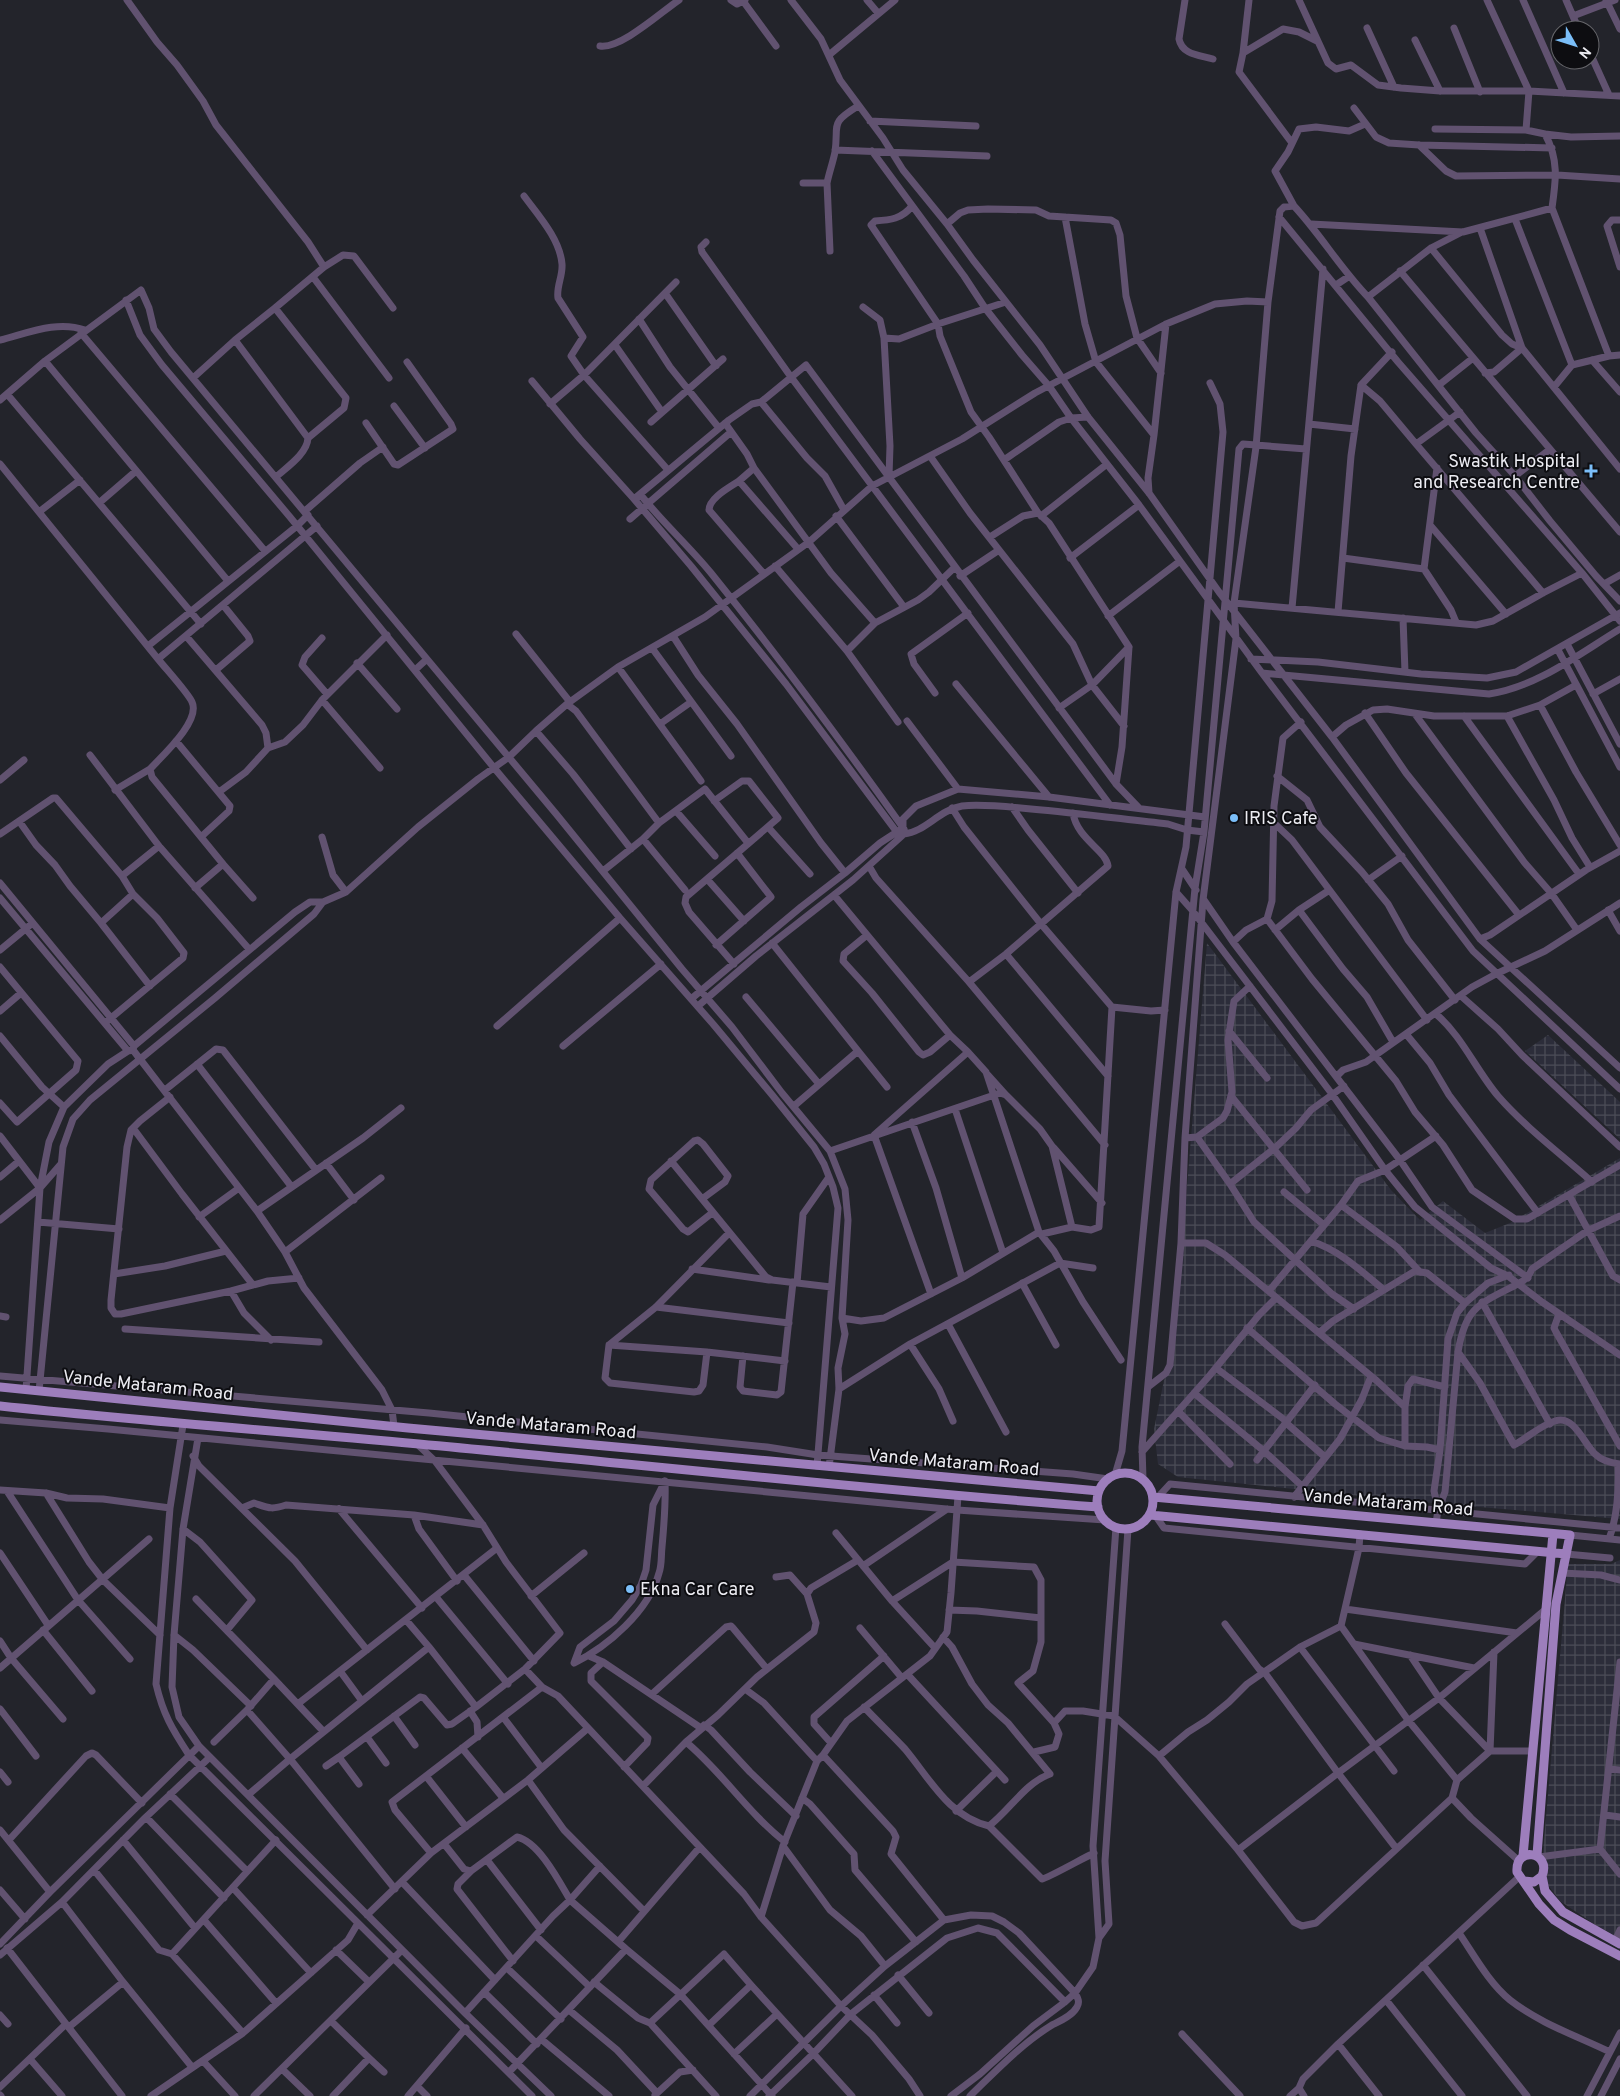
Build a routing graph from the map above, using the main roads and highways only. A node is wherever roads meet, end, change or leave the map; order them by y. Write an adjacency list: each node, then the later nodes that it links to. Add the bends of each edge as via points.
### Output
1 (0, 1387): 3 (main road, Vande Mataram Road)
2 (0, 1406): 5 (main road, Vande Mataram Road)
3 (1099, 1491): 4 (main road, via 1111,1477 1130,1473 1143,1479); 5 (main road)
4 (1156, 1497): 6 (main road); 7 (main road, Vande Mataram Road)
5 (1098, 1507): 6 (main road, via 1105,1520 1116,1527 1128,1529)
6 (1152, 1515): 8 (main road, Vande Mataram Road)
7 (1553, 1534): 8 (main road); 9 (main road, Vande Mataram Road, via 1570,1535)
8 (1550, 1552): 9 (main road, Vande Mataram Road); 11 (main road)
9 (1566, 1554): 10 (main road, via 1556,1604)
10 (1538, 1856): 11 (main road, via 1528,1854); 12 (main road, via 1544,1866)
11 (1520, 1858): 13 (main road, via 1516,1872)
12 (1542, 1876): 13 (main road, via 1534,1882); 14 (main road, via 1546,1891 1563,1912)
13 (1522, 1879): 15 (main road, via 1554,1920)
14 (1617, 1942)
15 (1620, 1956)

